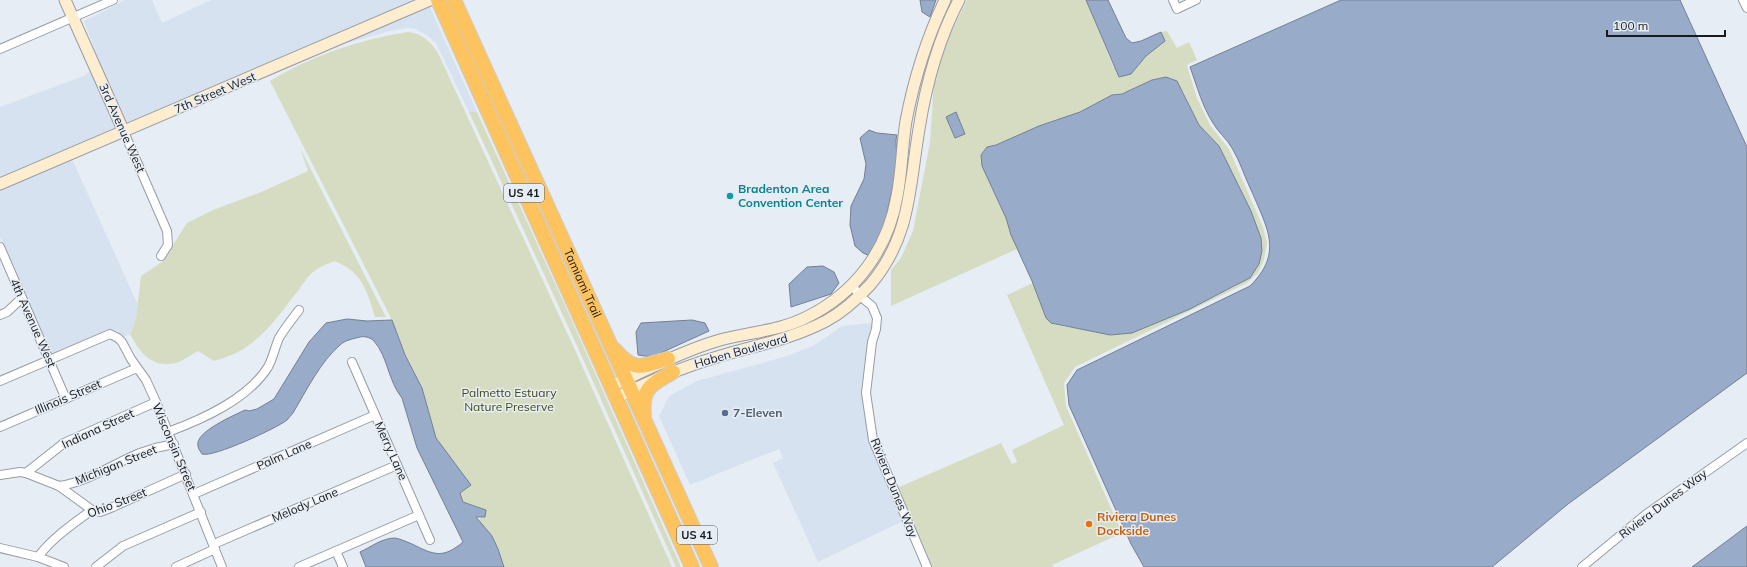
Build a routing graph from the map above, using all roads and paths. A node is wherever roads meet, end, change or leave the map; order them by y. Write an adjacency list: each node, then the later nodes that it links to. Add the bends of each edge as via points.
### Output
1 (65, 0): 12 (street, 3rd Avenue West)
2 (113, 0): 12 (street)
3 (430, 0): 16 (street, 7th Street West)
4 (438, 0): 32 (highway, Tamiami Trail / US 41)
5 (454, 0): 25 (highway, Tamiami Trail / US 41)
6 (945, 0): 14 (street, Haben Boulevard, via 922,60)
7 (959, 0): 15 (street, Haben Boulevard, via 937,54)
8 (1172, 0): 9 (street, via 1177,9)
9 (1196, 0)
10 (1743, 0): 11 (street)
11 (1747, 8)
12 (73, 18): 13 (street); 16 (street, 3rd Avenue West)
13 (0, 49)
14 (906, 121): 15 (street); 20 (street, Haben Boulevard, via 897,196 891,223 875,257)
15 (919, 128): 21 (street, Haben Boulevard, via 908,205 900,237 881,271)
16 (124, 132): 17 (street, 7th Street West); 19 (street, 3rd Avenue West, via 167,231 168,245)
17 (0, 184)
18 (0, 247): 22 (street, 4th Avenue West)
19 (161, 256)
20 (852, 285): 21 (street); 28 (street, Haben Boulevard, via 836,300 798,321 722,340)
21 (860, 296): 28 (street, Haben Boulevard, via 835,315 804,332 696,363); 63 (street, Riviera Dunes Way, via 872,306 877,318 866,393 873,440)
22 (22, 298): 24 (street); 26 (street, 4th Avenue West)
23 (299, 310): 38 (street, via 279,339 269,365 245,392 215,410)
24 (0, 315)
25 (609, 343): 28 (highway, via 621,357 636,367); 31 (highway, Tamiami Trail / US 41)
26 (49, 358): 29 (street, Wisconsin Street, via 110,334 122,342); 30 (street); 33 (street, 4th Avenue West)
27 (352, 362): 35 (street, Merry Lane)
28 (671, 366): 31 (street, Haben Boulevard); 36 (highway, via 645,395)
29 (137, 368): 33 (street, Illinois Street); 34 (street, Wisconsin Street, via 146,380)
30 (0, 380)
31 (628, 385): 32 (street, Haben Boulevard); 36 (highway, Tamiami Trail / US 41)
32 (614, 392): 61 (highway, Tamiami Trail / US 41)
33 (66, 398): 37 (street, Illinois Street)
34 (156, 402): 38 (street, Wisconsin Street); 42 (street, Indiana Street, via 64,443)
35 (375, 415): 41 (street, Merry Lane); 46 (street, Palm Lane)
36 (645, 422): 62 (highway, Tamiami Trail / US 41)
37 (0, 427)
38 (168, 432): 40 (street, Wisconsin Street)
39 (1747, 443): 64 (street, Riviera Dunes Way, via 1645,515)
40 (174, 444): 43 (street, Wisconsin Street); 45 (street, Michigan Street, via 141,453 86,478)
41 (397, 465): 49 (street, Merry Lane); 51 (street, Melody Lane)
42 (26, 473): 44 (street); 45 (street)
43 (186, 474): 46 (street, Wisconsin Street); 47 (street, Ohio Street, via 100,512)
44 (0, 475)
45 (59, 486): 47 (street)
46 (194, 494): 48 (street, Wisconsin Street)
47 (92, 510): 54 (street, Ohio Street, via 68,527)
48 (201, 512): 51 (street, Wisconsin Street); 56 (street, via 123,546)
49 (419, 515): 50 (street, Merry Lane); 53 (street)
50 (430, 540)
51 (214, 547): 57 (street, Melody Lane); 58 (street, Wisconsin Street)
52 (0, 548): 54 (street)
53 (336, 551): 59 (street); 60 (street)
54 (38, 557): 55 (street)
55 (64, 567)
56 (96, 567)
57 (176, 567)
58 (222, 567)
59 (299, 567)
60 (343, 567)
61 (692, 567)
62 (711, 567)
63 (927, 567)
64 (1582, 567)

